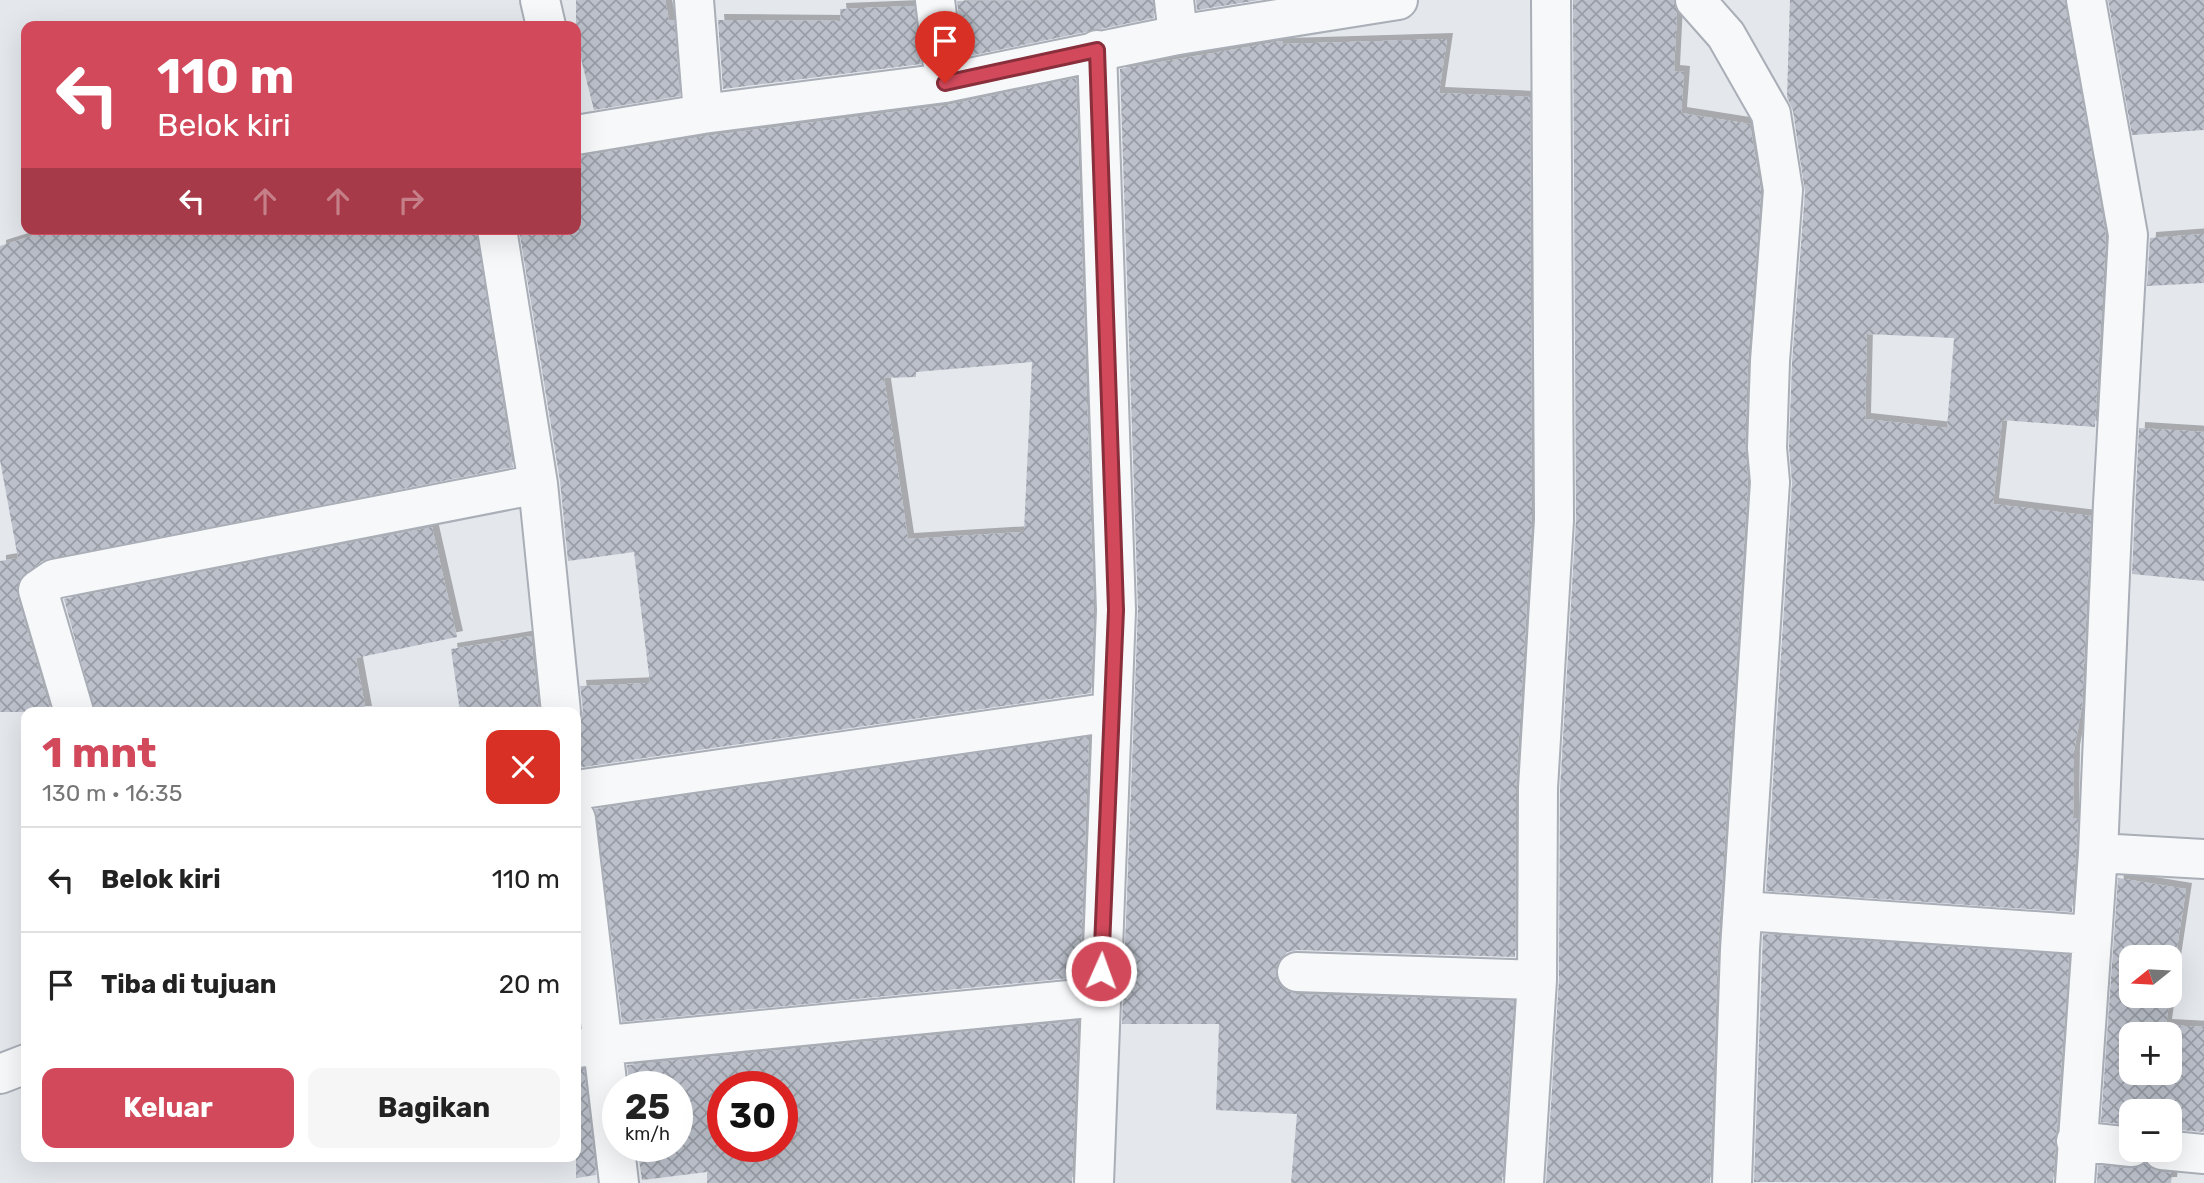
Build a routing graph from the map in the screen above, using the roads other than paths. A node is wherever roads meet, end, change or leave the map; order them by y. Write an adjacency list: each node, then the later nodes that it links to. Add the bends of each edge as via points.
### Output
1 (540, 0): 10 (street)
2 (695, 0): 13 (street)
3 (935, 0): 12 (street)
4 (1398, 0): 8 (street)
5 (1551, 0): 27 (street, via 1554,520 1538,788)
6 (1695, 0): 24 (street, via 1726,35 1771,114 1783,190 1770,361 1770,482)
7 (2086, 0): 21 (street, via 2128,235)
8 (1294, 8): 9 (street)
9 (1176, 17): 11 (street)
10 (545, 21)
11 (1097, 50): 12 (street); 19 (street, via 1116,610)
12 (945, 83): 13 (street)
13 (703, 114): 14 (street)
14 (581, 134)
15 (498, 235): 16 (street)
16 (538, 484): 17 (street, via 54,579 38,590); 18 (street)
17 (73, 707)
18 (561, 707)
19 (1112, 712): 20 (street); 28 (street)
20 (581, 789)
21 (2098, 853): 22 (street); 25 (street)
22 (2204, 859)
23 (581, 899): 29 (street)
24 (1744, 911): 25 (street); 39 (street)
25 (2091, 935): 32 (street)
26 (1297, 972): 27 (street)
27 (1537, 980): 38 (street)
28 (1100, 998): 29 (street); 37 (street)
29 (590, 1045): 36 (street)
30 (21, 1066): 31 (street)
31 (0, 1074)
32 (2076, 1141): 33 (street); 40 (street)
33 (2119, 1146)
34 (2182, 1152): 35 (street)
35 (2204, 1154)
36 (619, 1183)
37 (1094, 1183)
38 (1524, 1183)
39 (1732, 1183)
40 (2076, 1183)

